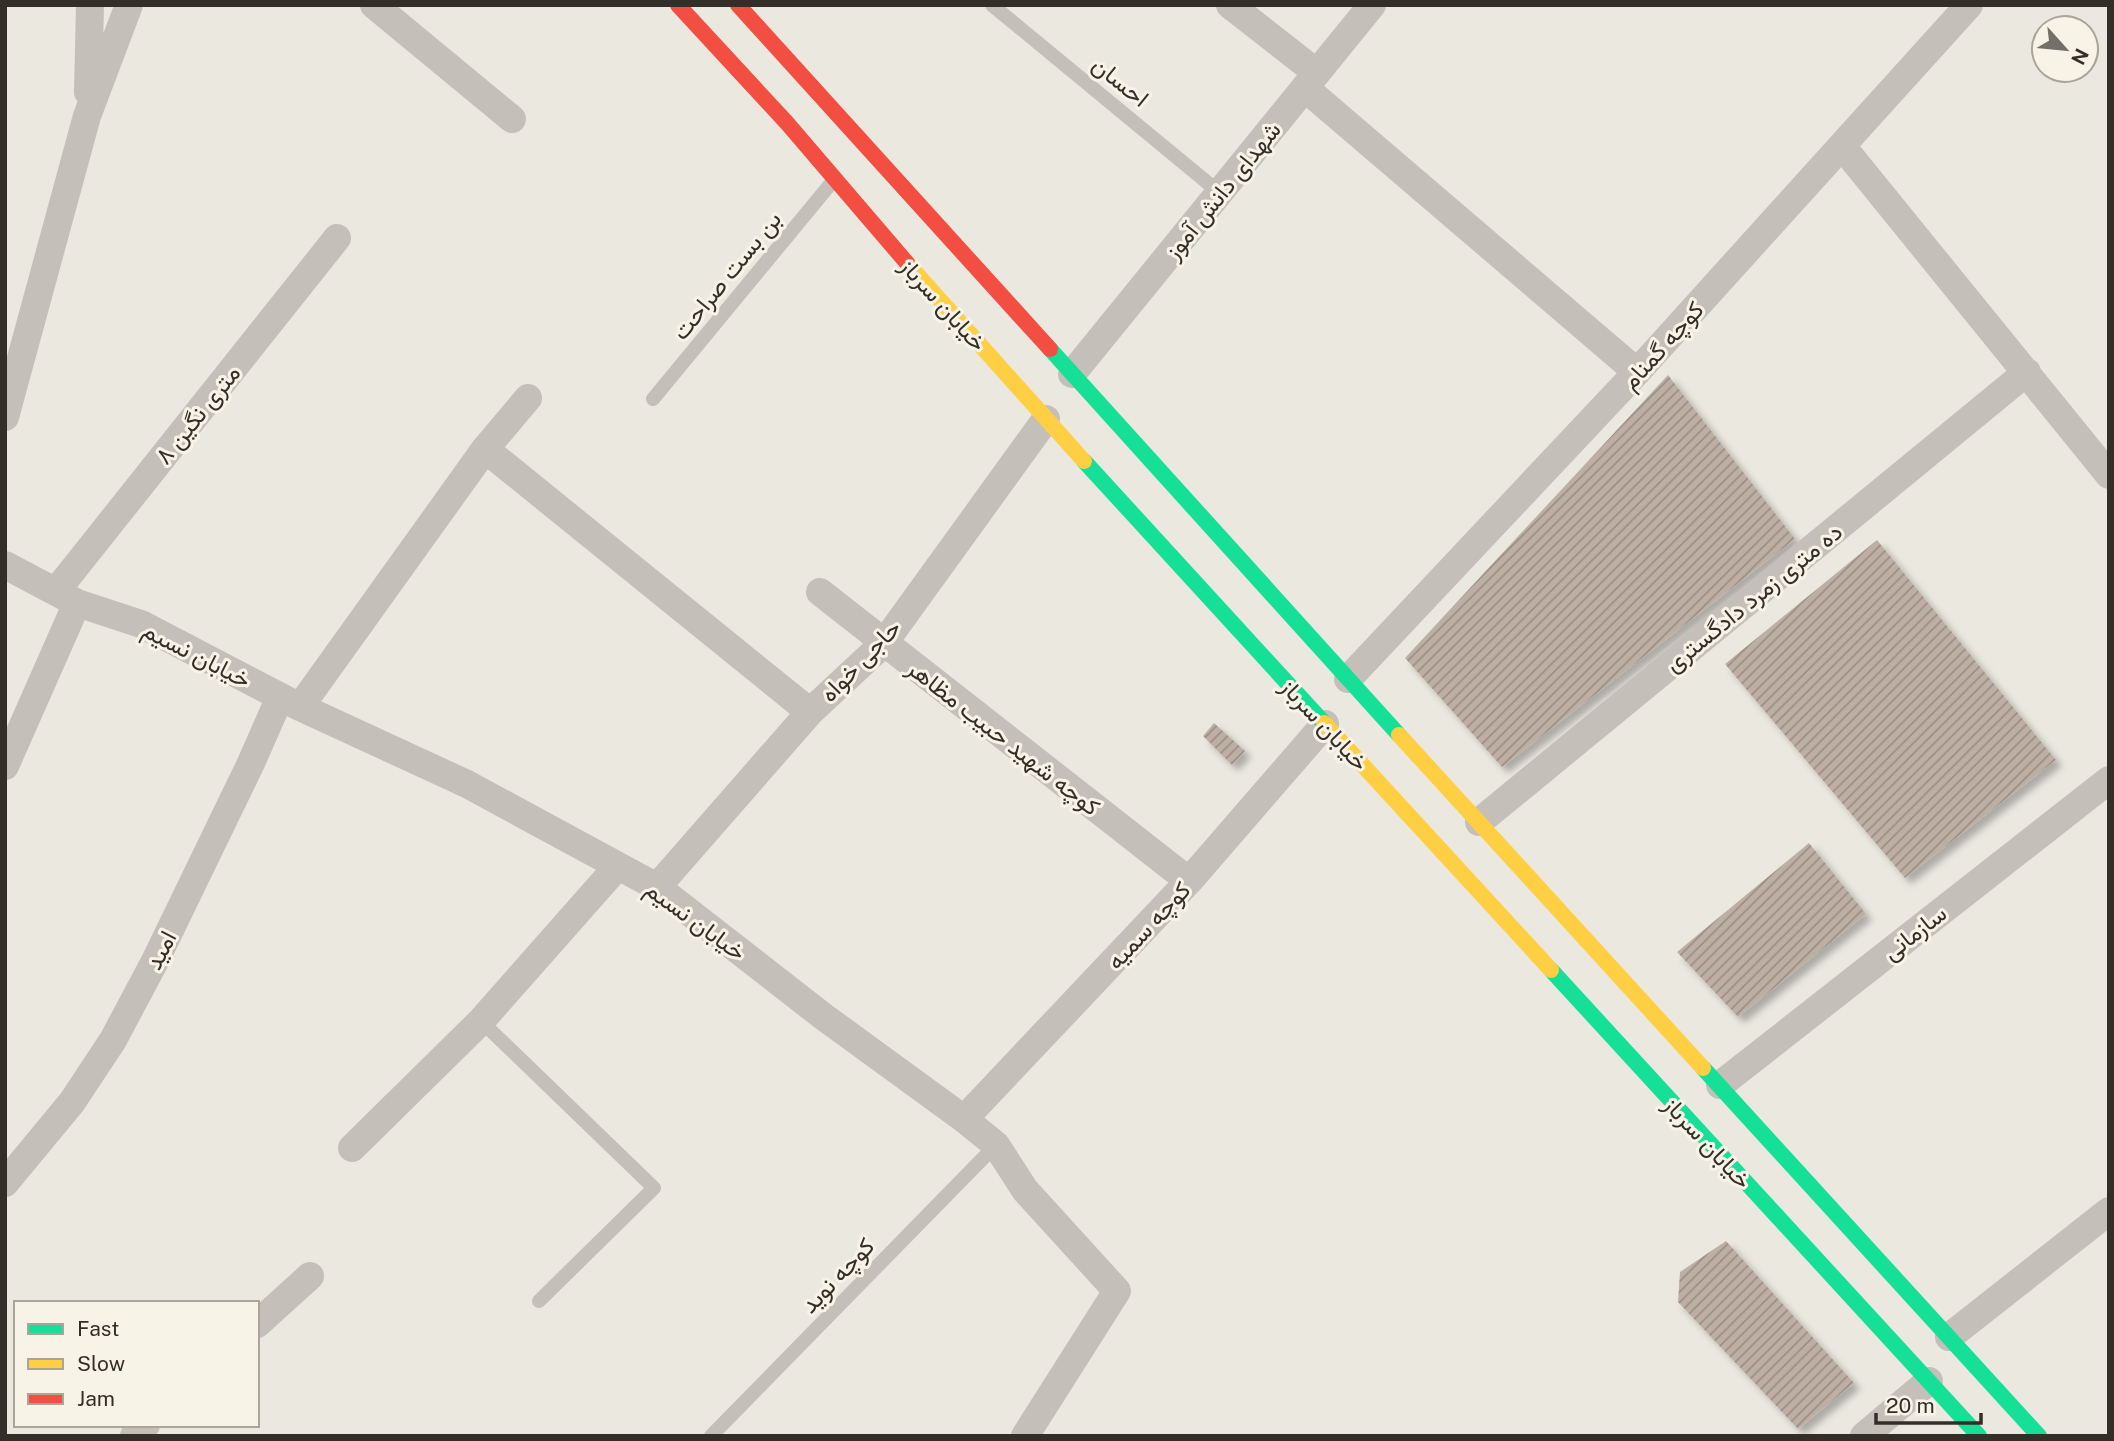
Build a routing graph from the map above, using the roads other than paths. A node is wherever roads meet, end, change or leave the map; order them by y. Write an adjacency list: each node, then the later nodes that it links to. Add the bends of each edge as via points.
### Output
1 (90, 5): 11 (street)
2 (129, 5): 11 (street)
3 (374, 5): 12 (street)
4 (678, 5): 14 (main road, خیابان سرباز, via 749,73)
5 (738, 5): 19 (main road, خیابان سرباز, via 773,52)
6 (992, 5): 15 (lane, احسان)
7 (1230, 5): 10 (street)
8 (1372, 5): 10 (street, شهدای دانش آموز)
9 (1969, 5): 13 (street, کوچه گمنام)
10 (1311, 81): 15 (street, شهدای دانش آموز); 17 (street)
11 (87, 116): 22 (street)
12 (512, 119)
13 (1842, 146): 17 (street, کوچه گمنام); 18 (street)
14 (834, 180): 21 (lane, بن بست صراحت); 23 (main road, خیابان سرباز)
15 (1220, 193): 19 (street, شهدای دانش آموز)
16 (337, 238): 28 (street, ۸ متری نگین)
17 (1637, 372): 30 (street, کوچه گمنام)
18 (2027, 372): 25 (street); 36 (street, ده متری زمرد دادگستری)
19 (1072, 374): 30 (main road, خیابان سرباز)
20 (528, 398): 24 (street, امید)
21 (653, 399)
22 (5, 418)
23 (1046, 419): 29 (street, حاجی خواه); 33 (main road, خیابان سرباز)
24 (485, 449): 31 (street, امید); 32 (street)
25 (2109, 475)
26 (5, 565): 28 (street, خیابان نسیم)
27 (820, 592): 29 (street, کوچه شهید حبیب مظاهر)
28 (67, 596): 31 (street, خیابان نسیم, via 141,624); 34 (street, ۸ متری نگین)
29 (884, 643): 32 (street, حاجی خواه); 38 (street, کوچه شهید حبیب مظاهر)
30 (1348, 679): 36 (main road, خیابان سرباز)
31 (290, 702): 37 (street, خیابان نسیم, via 467,784); 45 (street, امید, via 251,763 113,1040 72,1102)
32 (810, 712): 39 (street, حاجی خواه)
33 (1325, 724): 38 (street, کوچه سمیه); 51 (main road, خیابان سرباز)
34 (5, 766)
35 (2109, 780): 41 (street, سازمانی)
36 (1479, 822): 41 (main road, خیابان سرباز)
37 (617, 867): 39 (street, خیابان نسیم); 40 (street)
38 (1189, 881): 42 (street, کوچه سمیه)
39 (657, 887): 42 (street, خیابان نسیم)
40 (481, 1021): 44 (street); 48 (lane, via 654,1188)
41 (1720, 1085): 50 (main road, خیابان سرباز)
42 (964, 1119): 43 (street, خیابان نسیم)
43 (996, 1145): 52 (lane, کوچه نوید); 53 (street, خیابان نسیم, via 1025,1190 1117,1291)
44 (352, 1148)
45 (5, 1183)
46 (2109, 1211): 50 (street)
47 (310, 1276): 49 (street)
48 (539, 1301)
49 (259, 1322)
50 (1949, 1336): 56 (main road, خیابان سرباز)
51 (1929, 1381): 54 (street); 55 (main road, خیابان سرباز)
52 (711, 1436)
53 (1025, 1436)
54 (1864, 1436)
55 (1979, 1436)
56 (2039, 1436)

